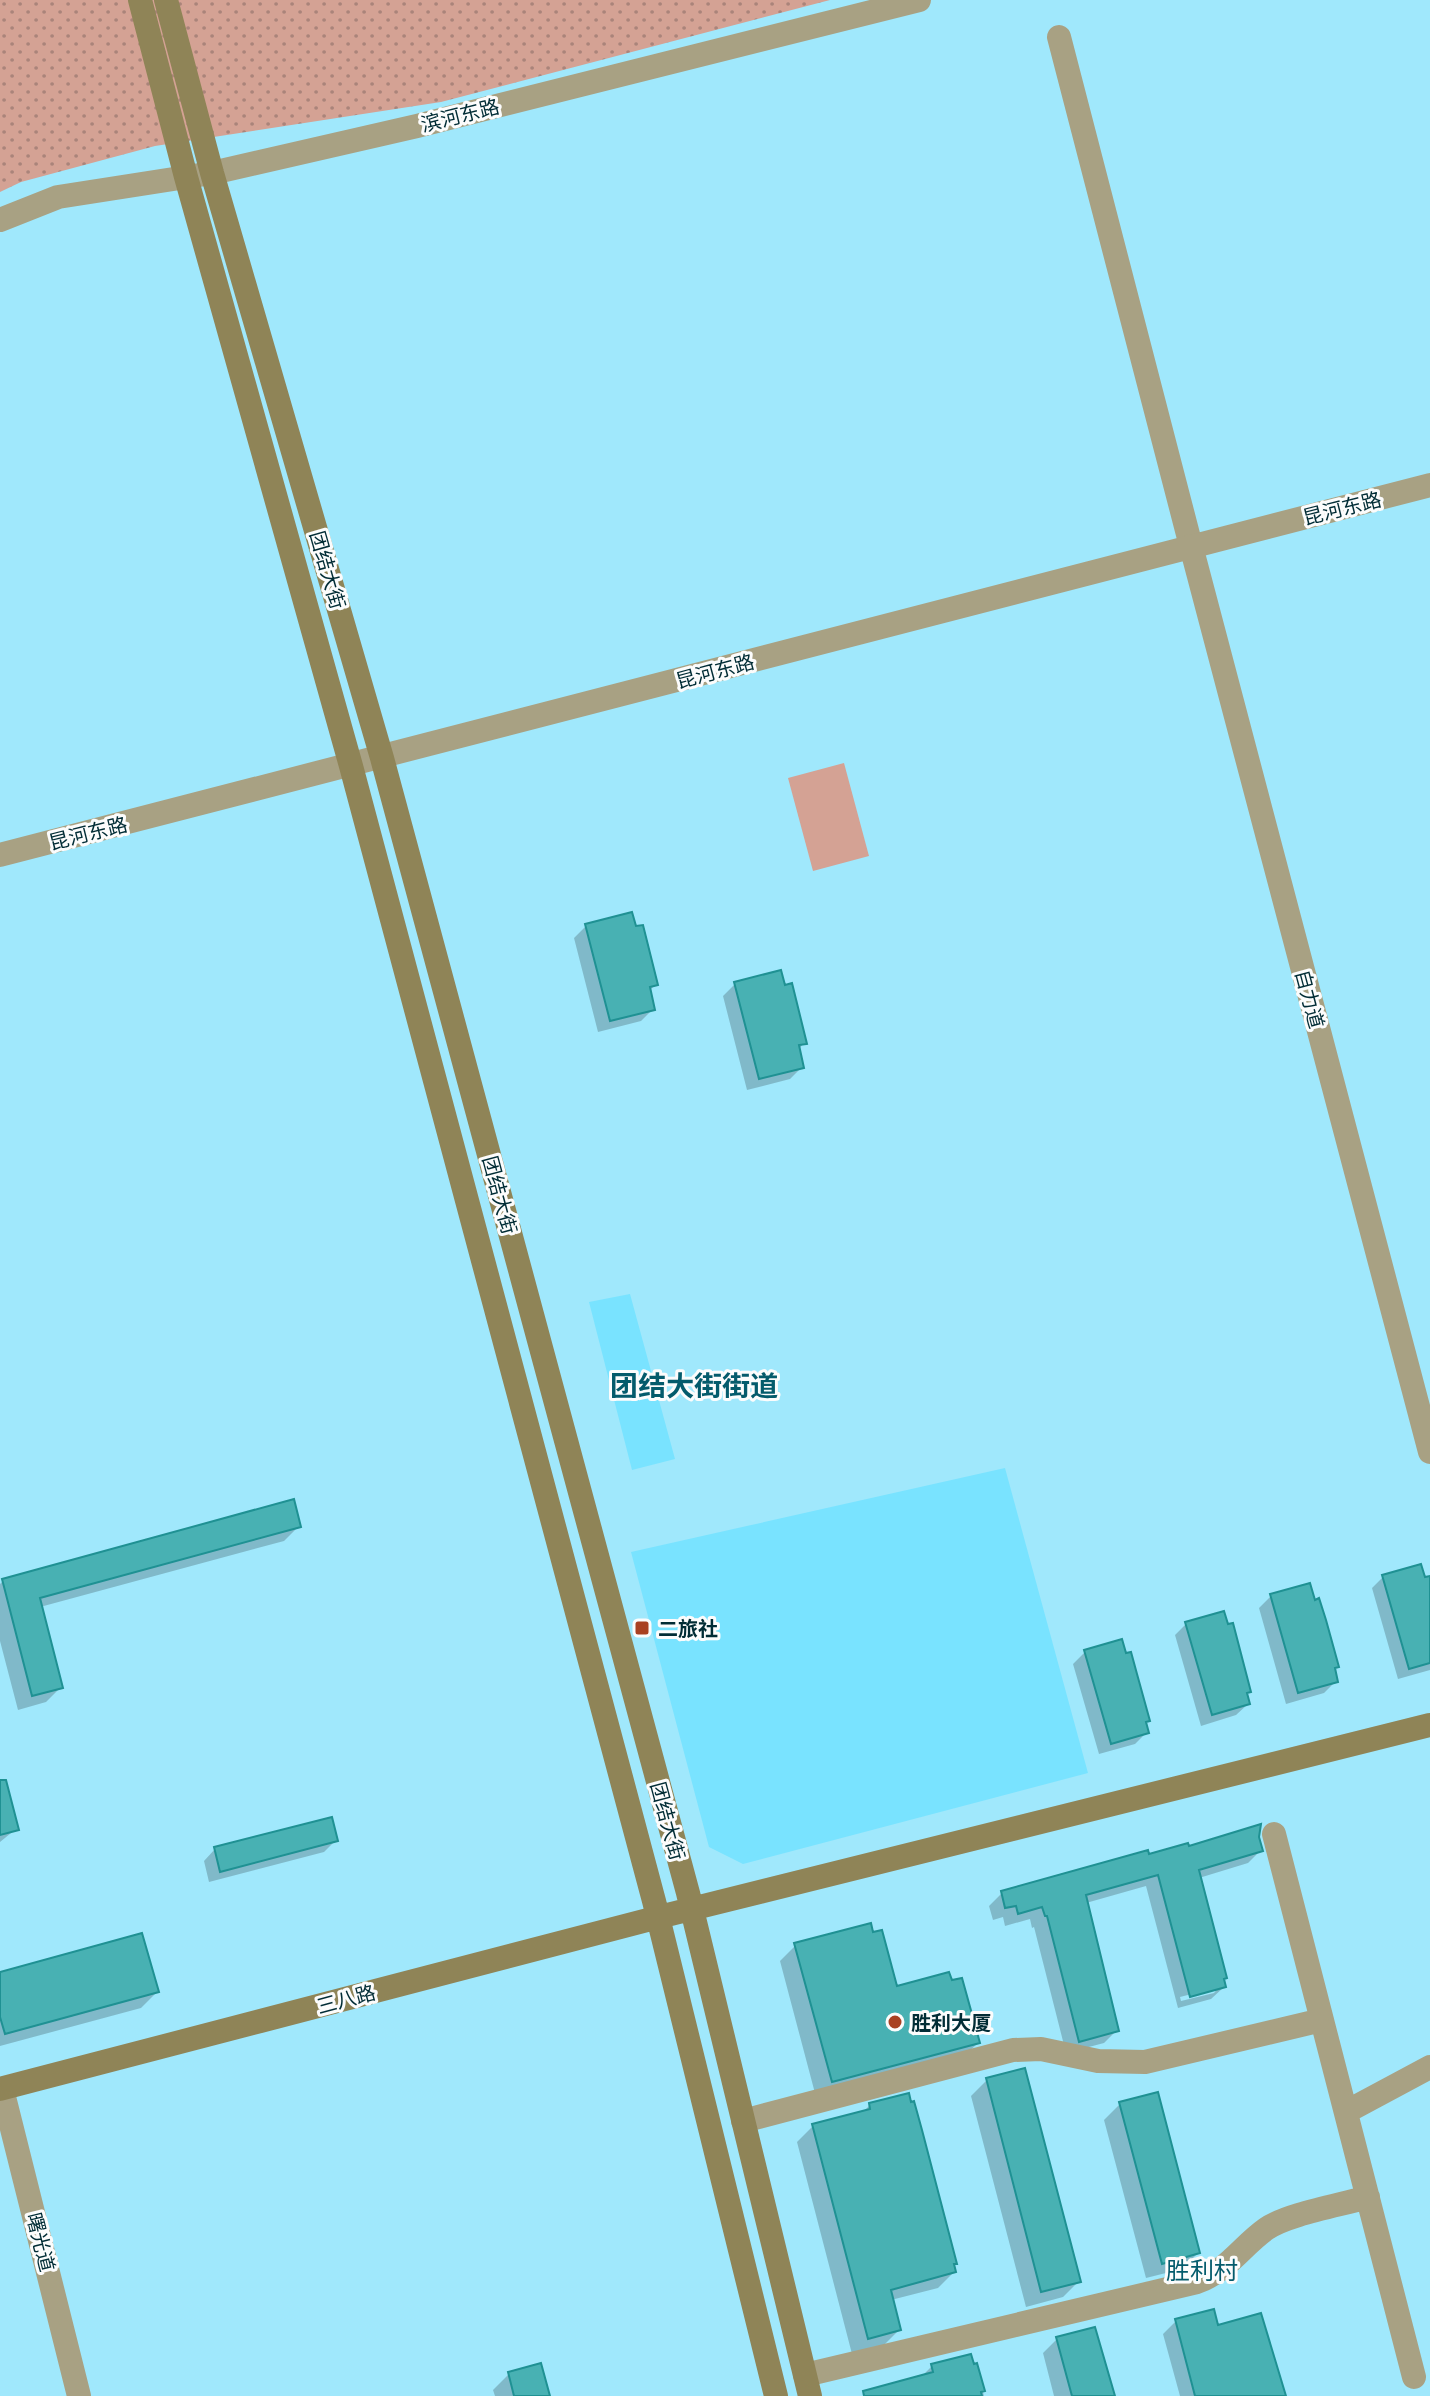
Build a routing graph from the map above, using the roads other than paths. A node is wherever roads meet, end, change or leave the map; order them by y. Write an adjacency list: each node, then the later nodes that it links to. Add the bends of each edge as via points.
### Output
1 (140, 0): 6 (main road, 团结大街)
2 (166, 0): 5 (main road, 团结大街)
3 (919, 0): 5 (street, 滨河东路)
4 (1059, 37): 9 (street, 自力道)
5 (212, 173): 6 (street, 滨河东路); 10 (main road, 团结大街)
6 (186, 177): 7 (street, 滨河东路, via 58,197); 11 (main road, 团结大街)
7 (0, 220)
8 (1430, 485): 9 (street, 昆河东路)
9 (1191, 546): 10 (street, 昆河东路); 13 (street, 自力道)
10 (382, 758): 11 (street, 昆河东路); 16 (main road, 团结大街)
11 (351, 766): 12 (street, 昆河东路); 17 (main road, 团结大街)
12 (0, 855)
13 (1430, 1452)
14 (1430, 1725): 16 (main road, 三八路)
15 (1274, 1834): 18 (street)
16 (692, 1909): 17 (main road, 三八路); 22 (main road, 团结大街)
17 (659, 1917): 20 (main road, 三八路); 27 (main road, 团结大街)
18 (1322, 2020): 21 (street); 22 (street, via 1145,2062 1013,2050)
19 (1430, 2067): 21 (street)
20 (1, 2089): 26 (street, 曙光道)
21 (1346, 2112): 23 (street)
22 (743, 2121): 25 (main road, 团结大街)
23 (1368, 2197): 24 (street); 25 (street, via 1267,2228 1217,2273 1197,2282)
24 (1414, 2377)
25 (808, 2386)
26 (79, 2396)
27 (776, 2396)

